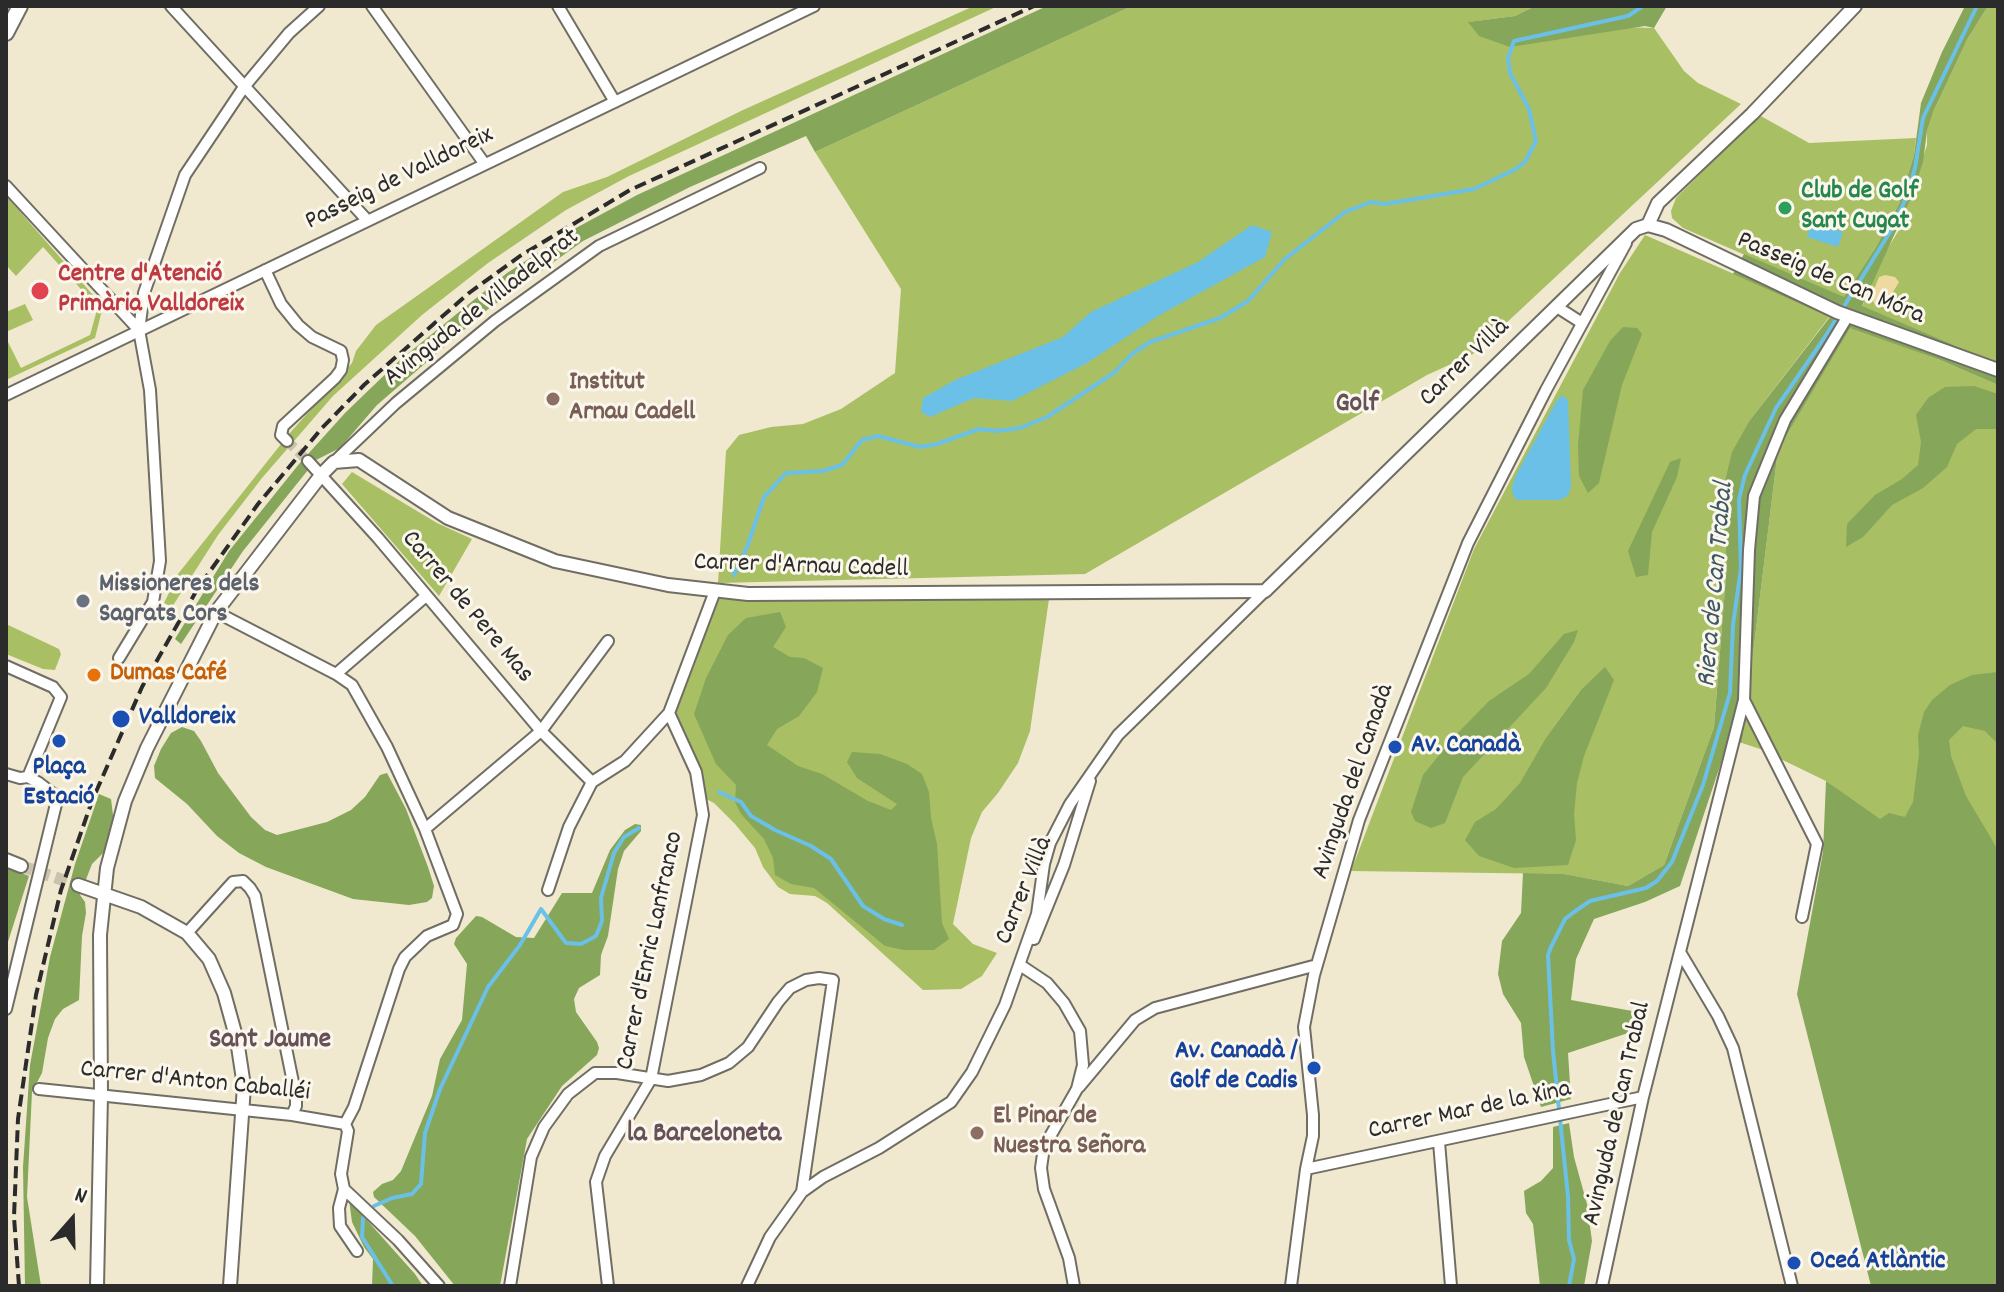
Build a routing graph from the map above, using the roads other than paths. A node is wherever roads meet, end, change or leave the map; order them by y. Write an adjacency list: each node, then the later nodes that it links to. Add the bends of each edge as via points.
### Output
1 (20, 6): 8 (main road)
2 (171, 6): 9 (street)
3 (319, 6): 9 (street)
4 (372, 6): 11 (street)
5 (558, 6): 10 (street)
6 (814, 6): 10 (street, Passeig de Valldoreix)
7 (1855, 6): 15 (street, Carrer Villà, via 1658,203)
8 (6, 33)
9 (244, 87): 14 (street); 21 (street, via 185,175 144,293)
10 (615, 102): 11 (street, Passeig de Valldoreix)
11 (484, 163): 14 (street, Passeig de Valldoreix)
12 (760, 168): 26 (street, Avinguda de Villadelprat, via 599,246 495,321)
13 (6, 186): 21 (street)
14 (367, 220): 17 (street, Passeig de Valldoreix)
15 (1648, 225): 16 (street, Carrer Villà); 19 (street, Passeig de Can Móra)
16 (1628, 237): 18 (street, Carrer Villà); 20 (street, Avinguda del Canadà)
17 (265, 270): 21 (street, Passeig de Valldoreix); 24 (street, via 298,325 341,351 343,360 335,378 283,426 281,435)
18 (1557, 307): 20 (street); 29 (street, Carrer Villà)
19 (1844, 314): 22 (street, Passeig de Can Móra); 36 (street, Avinguda de Can Trabal, via 1785,420 1754,496)
20 (1582, 323): 53 (street, Avinguda del Canadà, via 1468,543 1359,820)
21 (139, 330): 23 (street, Passeig de Valldoreix); 33 (street, via 150,390 160,561 153,602)
22 (1998, 370)
23 (6, 395)
24 (287, 441)
25 (308, 461): 27 (street, Carrer de Pere Mas)
26 (334, 462): 27 (street); 28 (street, Carrer d'Arnau Cadell, via 359,460 448,518 555,561)
27 (322, 474): 30 (street, Carrer de Pere Mas); 31 (street)
28 (715, 591): 29 (street, Carrer d'Arnau Cadell); 37 (street)
29 (1265, 591): 39 (street, Carrer Villà, via 1127,725)
30 (426, 596): 35 (street); 38 (street, Carrer de Pere Mas)
31 (216, 612): 35 (street); 48 (street, via 125,801)
32 (608, 641): 38 (street)
33 (119, 658)
34 (6, 666): 41 (street, via 53,687 61,697)
35 (336, 674): 43 (street, via 352,685)
36 (1744, 700): 49 (street, via 1817,844); 51 (street, Avinguda de Can Trabal)
37 (669, 713): 42 (street, via 625,761); 55 (street, Carrer d'Enric Lanfranco, via 696,772 703,815)
38 (541, 731): 42 (street, Carrer de Pere Mas); 43 (street)
39 (1104, 754): 52 (street, Carrer Villà, via 1087,787 1050,901); 52 (street, Carrer Villà, via 1050,843 1037,914)
40 (6, 774): 41 (street)
41 (28, 777): 54 (street, via 52,793 56,811)
42 (592, 782): 47 (street, via 569,827)
43 (425, 829): 62 (street, via 456,921 419,942 405,957)
44 (6, 860): 45 (street)
45 (21, 866)
46 (78, 885): 48 (street)
47 (548, 890)
48 (103, 893): 50 (street); 58 (street)
49 (1802, 917)
50 (187, 933): 60 (street, via 209,959 229,1010 243,1072); 61 (street, via 233,882 243,881 250,888 296,1097)
51 (1680, 952): 59 (street, Avinguda de Can Trabal); 78 (street, via 1733,1048)
52 (1020, 965): 57 (street, via 1047,983 1080,1031 1083,1065); 66 (street, via 972,1072 951,1102)
53 (1317, 965): 57 (street, via 1155,1008 1135,1020); 64 (street, Avinguda del Canadà, via 1304,1027 1313,1115)
54 (6, 1009)
55 (651, 1079): 66 (street, via 701,1075 729,1063 748,1047 790,988 806,980 833,980); 71 (street, via 595,1073 568,1094 551,1117 527,1172); 72 (street, Carrer d'Enric Lanfranco, via 605,1156 596,1182)
56 (39, 1089): 58 (street, Carrer d'Anton Caballéi)
57 (1077, 1089): 74 (street, via 1044,1147 1041,1168)
58 (101, 1095): 60 (street, Carrer d'Anton Caballéi); 68 (street)
59 (1643, 1097): 63 (street, Carrer Mar de la Xina); 77 (street, Avinguda de Can Trabal)
60 (241, 1111): 61 (street, Carrer d'Anton Caballéi); 69 (street)
61 (292, 1115): 62 (street, Carrer d'Anton Caballéi)
62 (345, 1124): 65 (street)
63 (1439, 1142): 64 (street, Carrer Mar de la Xina); 76 (street)
64 (1306, 1169): 75 (street, Avinguda del Canadà)
65 (344, 1189): 67 (street, via 340,1226); 70 (street)
66 (802, 1192): 73 (street, via 770,1237)
67 (357, 1251)
68 (97, 1286)
69 (230, 1286)
70 (439, 1286)
71 (510, 1286)
72 (608, 1286)
73 (747, 1286)
74 (1074, 1286)
75 (1291, 1286)
76 (1451, 1286)
77 (1602, 1286)
78 (1792, 1286)

